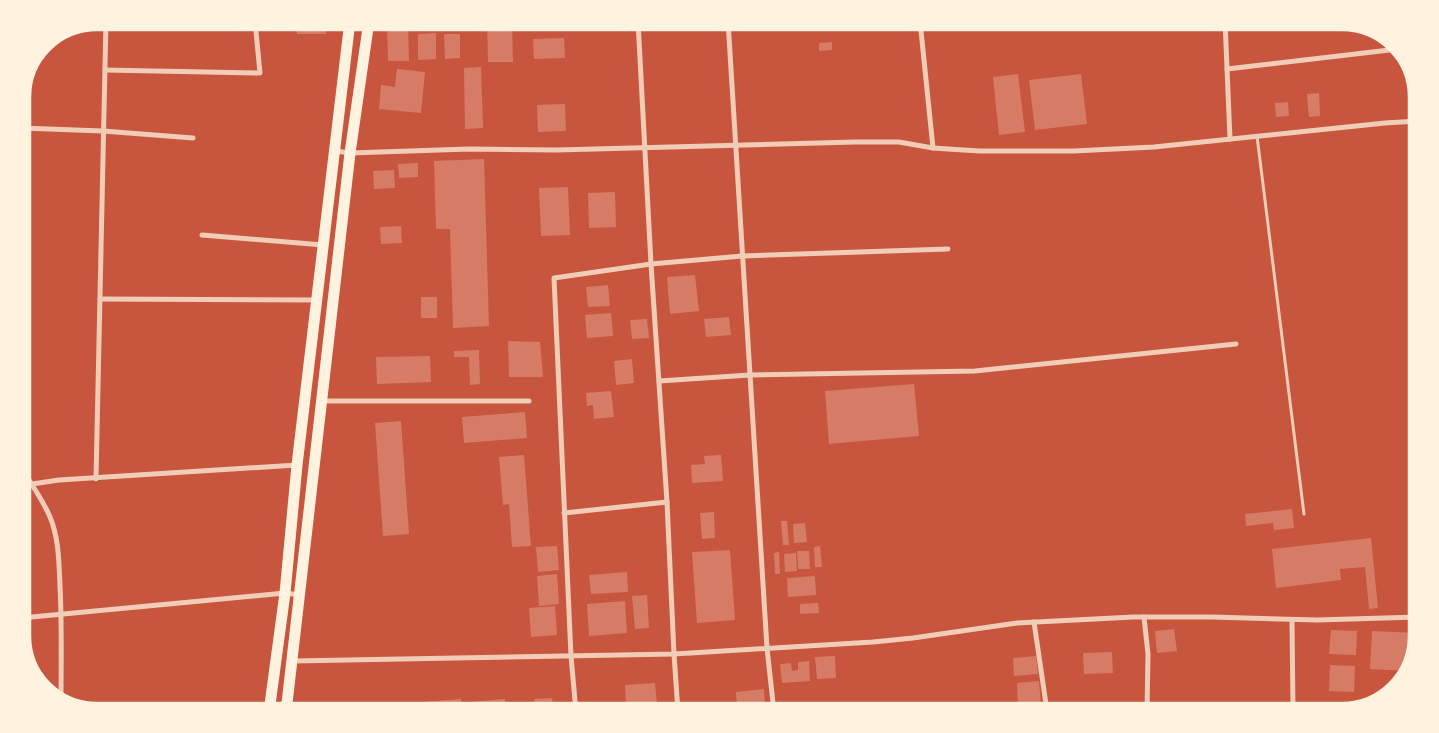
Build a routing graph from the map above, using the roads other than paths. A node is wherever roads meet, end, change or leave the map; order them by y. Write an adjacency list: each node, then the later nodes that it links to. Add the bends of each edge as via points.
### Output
1 (106, 30): 11 (street)
2 (256, 30): 11 (street, via 260,73)
3 (349, 30): 21 (highway)
4 (368, 30): 22 (highway)
5 (638, 30): 19 (street)
6 (729, 30): 18 (street)
7 (921, 30): 20 (street)
8 (1225, 30): 10 (street)
9 (1389, 50): 10 (street)
10 (1227, 69): 17 (street)
11 (105, 70): 14 (street)
12 (1409, 122): 15 (street)
13 (30, 128): 14 (street)
14 (103, 131): 16 (street); 28 (street)
15 (1257, 136): 17 (street); 41 (lane)
16 (193, 138)
17 (1230, 139): 20 (street, via 1074,151)
18 (736, 146): 19 (street); 20 (street, via 899,142); 26 (street)
19 (645, 148): 22 (street); 27 (street)
20 (933, 148)
21 (335, 150): 22 (street); 24 (highway)
22 (350, 153): 33 (highway)
23 (202, 235): 24 (street)
24 (323, 245): 29 (highway)
25 (948, 248): 26 (street)
26 (742, 256): 27 (street); 31 (street)
27 (651, 264): 32 (street); 40 (street, via 554,278)
28 (100, 299): 29 (street); 36 (street)
29 (317, 300): 35 (highway)
30 (1236, 344): 31 (street, via 975,371)
31 (750, 376): 32 (street); 50 (street)
32 (659, 381): 39 (street)
33 (322, 401): 34 (street); 43 (highway)
34 (529, 401)
35 (297, 465): 36 (street); 42 (highway)
36 (96, 479): 38 (street)
37 (30, 481): 38 (street)
38 (32, 484): 44 (street, via 51,518 56,541)
39 (667, 502): 40 (street); 51 (street)
40 (564, 513): 52 (street)
41 (1304, 514)
42 (285, 593): 43 (street); 44 (street); 55 (highway)
43 (301, 595): 53 (highway)
44 (61, 615): 45 (street); 54 (street)
45 (30, 617)
46 (1409, 617): 48 (street)
47 (1144, 618): 48 (street); 49 (street); 61 (street, via 1148,654)
48 (1292, 620): 62 (street)
49 (1034, 622): 50 (street, via 913,638); 60 (street)
50 (767, 648): 51 (street); 59 (street)
51 (674, 654): 52 (street); 58 (street)
52 (571, 656): 53 (street); 57 (street)
53 (293, 661): 56 (highway)
54 (61, 692)
55 (270, 703)
56 (287, 703)
57 (575, 703)
58 (677, 703)
59 (773, 703)
60 (1046, 703)
61 (1147, 703)
62 (1294, 703)

